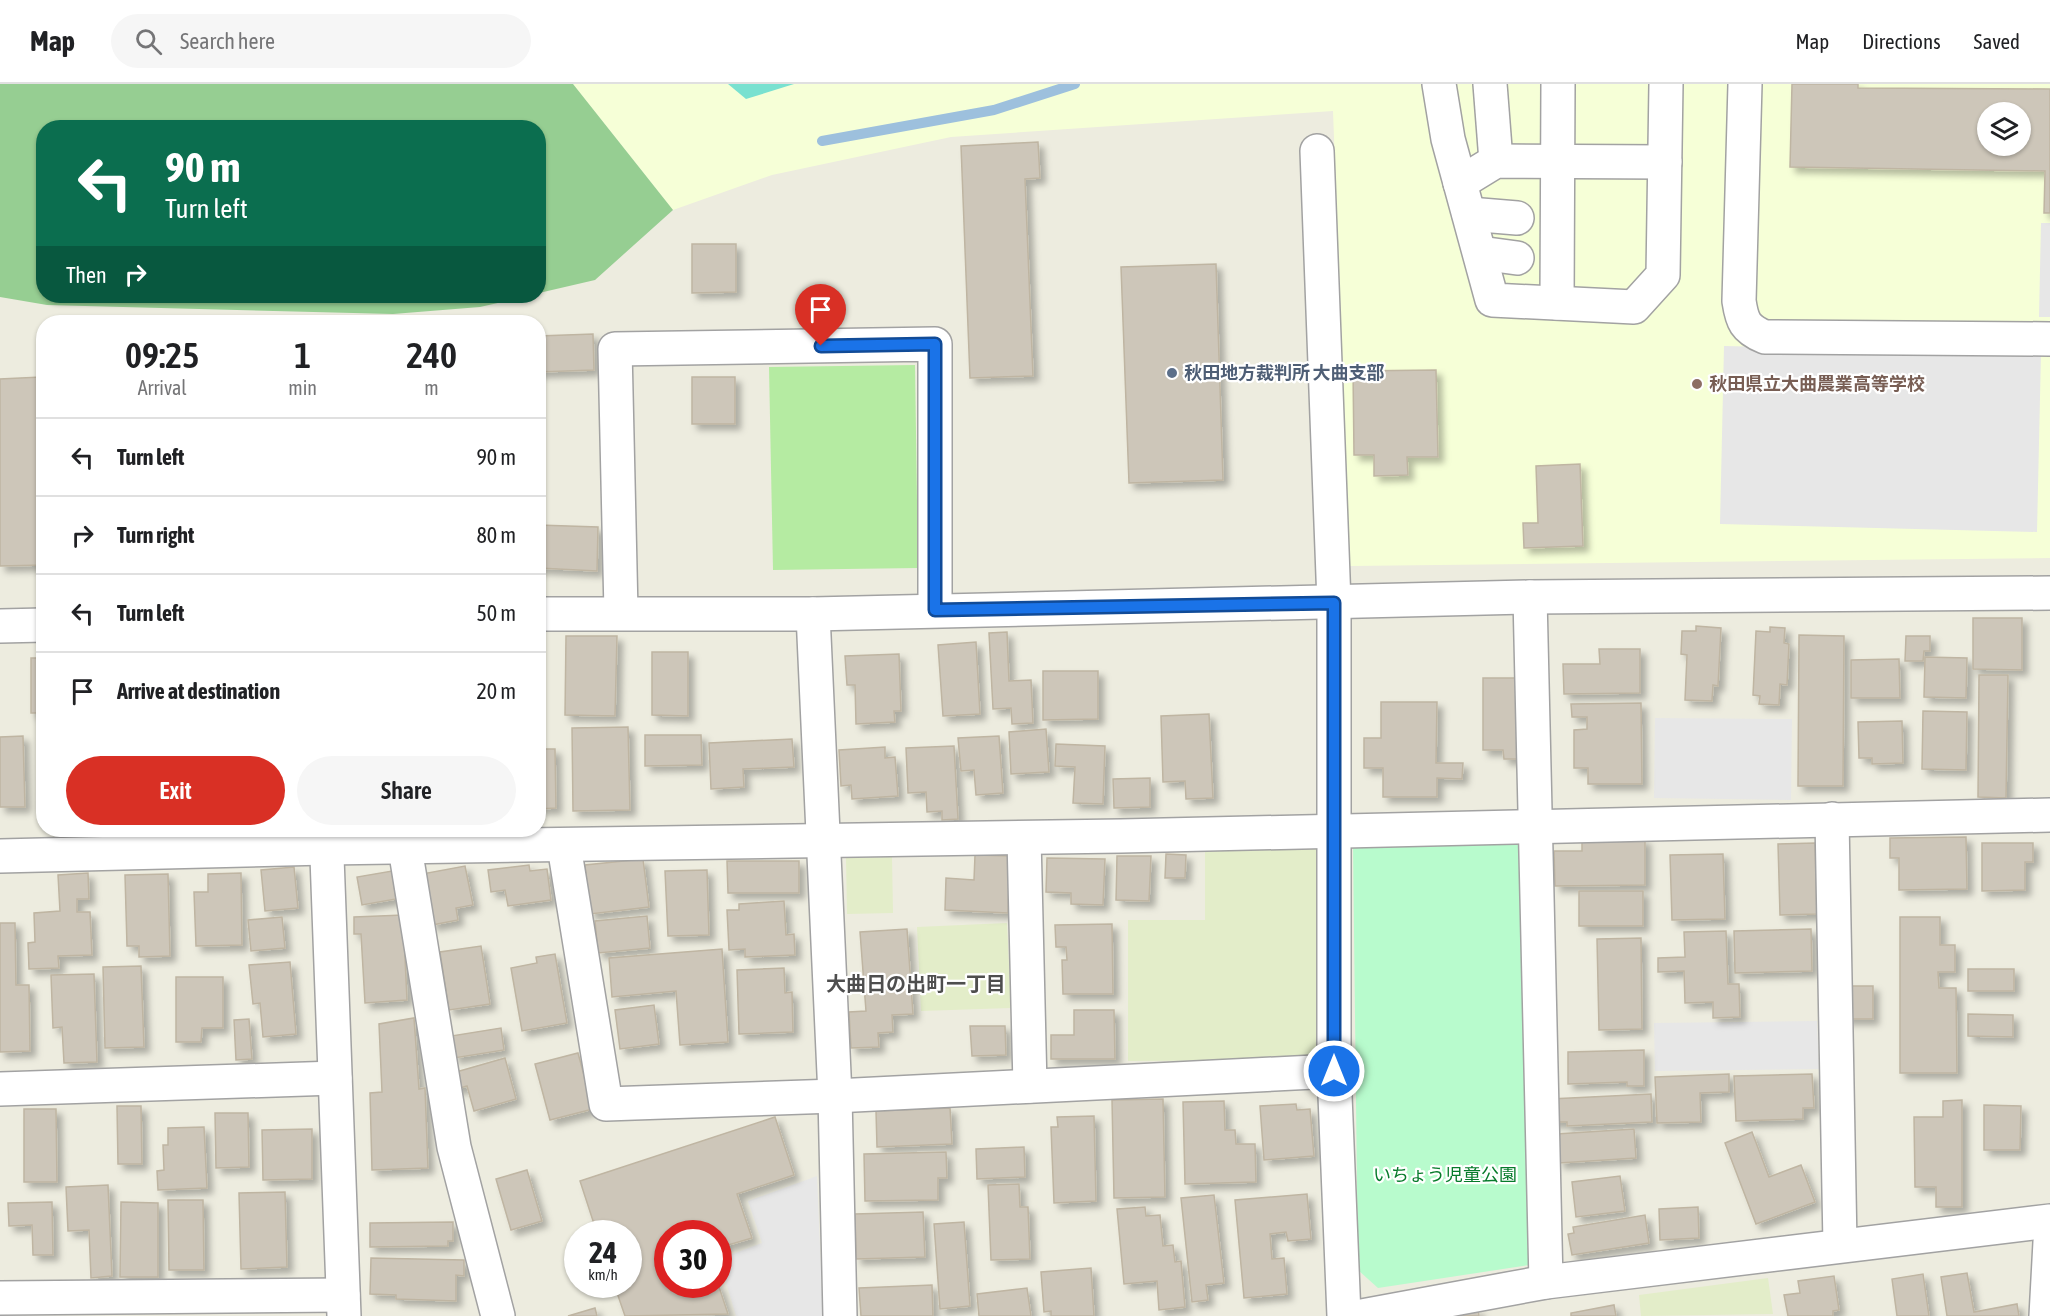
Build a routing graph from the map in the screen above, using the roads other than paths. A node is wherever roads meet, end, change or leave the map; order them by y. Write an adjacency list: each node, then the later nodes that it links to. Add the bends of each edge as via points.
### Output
1 (1439, 84): 10 (street)
2 (1490, 84): 7 (street)
3 (1558, 84): 8 (street)
4 (1666, 84): 9 (street)
5 (1745, 84): 16 (street, via 1739,301 1743,323 1752,332 1765,337)
6 (1317, 151): 19 (street)
7 (1496, 161): 8 (street); 10 (street)
8 (1558, 162): 9 (street); 15 (street)
9 (1665, 162): 15 (street, via 1663,275 1634,307)
10 (1460, 183): 11 (street)
11 (1469, 214): 12 (street); 13 (street)
12 (1517, 218)
13 (1480, 253): 14 (street); 15 (street, via 1492,300)
14 (1517, 258)
15 (1557, 303)
16 (2050, 339)
17 (2050, 593): 18 (street)
18 (1530, 597): 19 (street); 28 (street)
19 (1334, 603): 20 (street); 29 (street)
20 (935, 610): 21 (street, via 935,344 615,349); 23 (street)
21 (621, 612): 22 (street); 23 (street)
22 (546, 614)
23 (813, 614): 32 (street)
24 (36, 625): 25 (street)
25 (0, 626)
26 (2050, 815): 27 (street)
27 (1832, 819): 28 (street); 43 (street)
28 (1537, 826): 29 (street); 44 (street)
29 (1334, 831): 30 (street); 36 (street)
30 (1024, 838): 32 (street); 38 (street)
31 (326, 839): 34 (street); 35 (street); 37 (street)
32 (823, 842): 33 (street); 40 (street)
33 (564, 846): 34 (street); 40 (street, via 606,1104)
34 (405, 848): 47 (street, via 454,1147)
35 (0, 856)
36 (1334, 1071): 38 (street); 49 (street)
37 (335, 1078): 39 (street); 46 (street)
38 (1030, 1086): 40 (street)
39 (0, 1089)
40 (835, 1096): 48 (street)
41 (2050, 1221): 43 (street)
42 (2050, 1242): 51 (street)
43 (1840, 1245): 44 (street)
44 (1546, 1282): 50 (street)
45 (0, 1298): 46 (street)
46 (344, 1305)
47 (498, 1316)
48 (840, 1316)
49 (1344, 1316)
50 (1362, 1316)
51 (2046, 1316)

